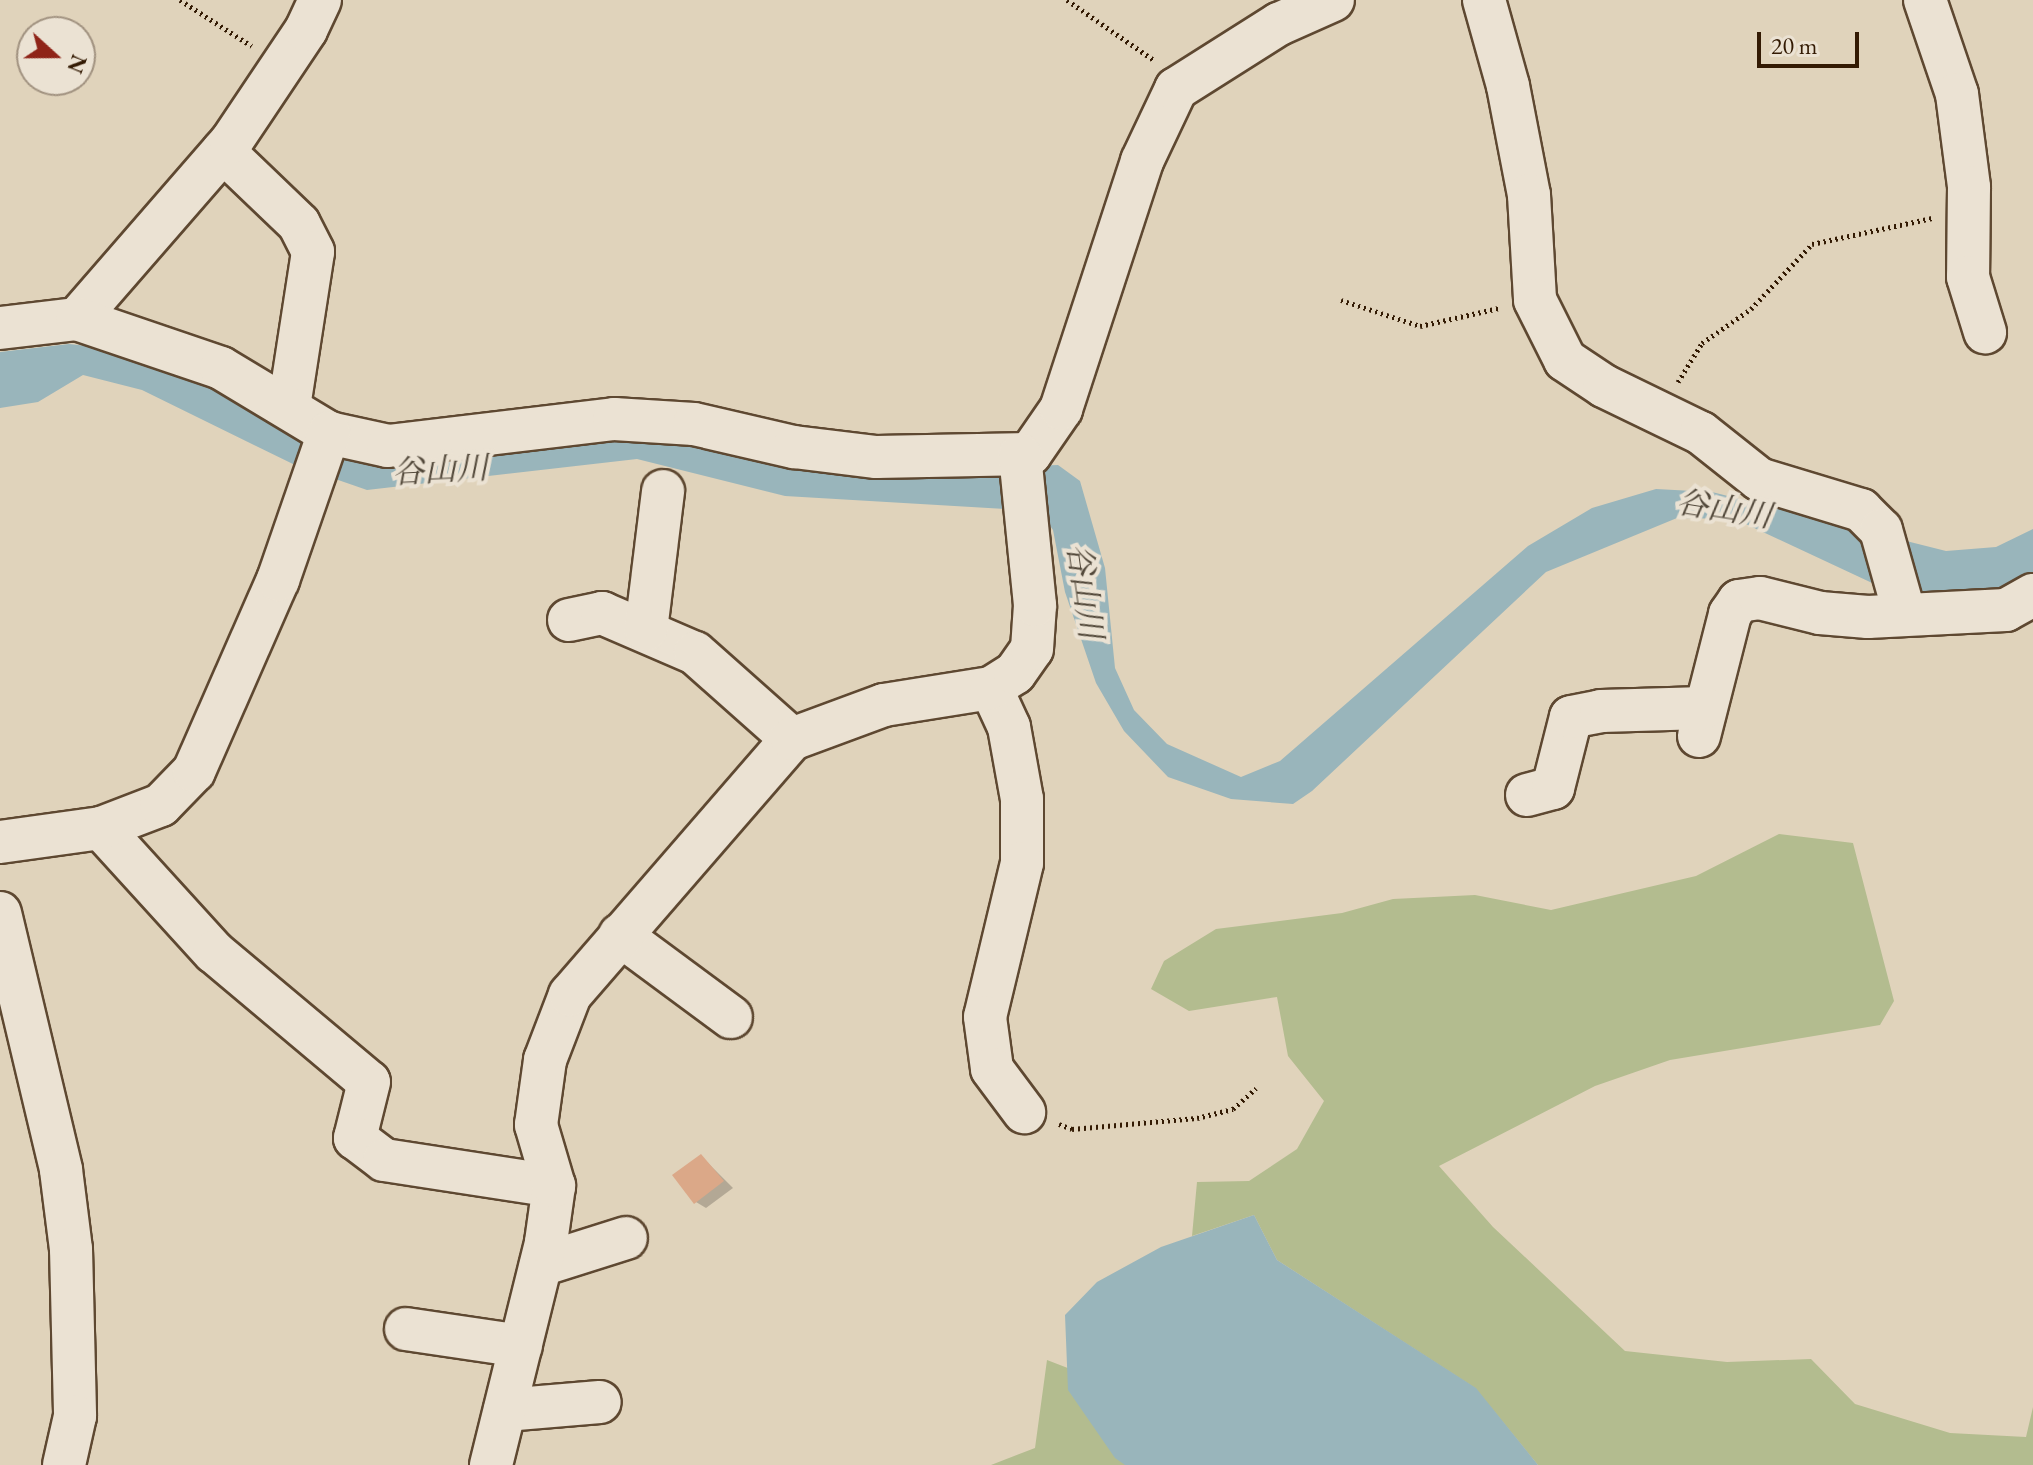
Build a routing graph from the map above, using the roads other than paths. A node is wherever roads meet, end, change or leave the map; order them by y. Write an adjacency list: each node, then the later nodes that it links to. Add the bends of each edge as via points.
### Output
1 (320, 0): 6 (street, via 283,66)
2 (1333, 0): 5 (street)
3 (1484, 0): 15 (street, via 1508,86 1529,195 1535,300 1565,360 1604,386 1701,433 1759,479 1861,510 1881,530)
4 (1925, 0): 9 (street, via 1957,94 1968,209 1968,277)
5 (1271, 12): 12 (street, via 1176,89 1142,161 1061,409 1030,454)
6 (223, 151): 7 (street); 10 (street, via 299,224 313,252)
7 (77, 319): 8 (street); 10 (street, via 221,368)
8 (0, 328)
9 (1985, 332)
10 (289, 407): 11 (street)
11 (329, 433): 12 (street, via 388,446 614,419 694,424 794,447 876,457); 21 (street, via 278,580 194,771 161,805)
12 (1020, 455): 18 (street, via 1032,649 1015,673)
13 (663, 491): 17 (street)
14 (2033, 595): 15 (street, via 2006,610)
15 (1904, 612): 20 (street, via 1868,617 1820,613 1760,598 1739,601 1730,614 1702,722 1601,711 1571,717 1553,788)
16 (569, 620): 17 (street, via 602,613)
17 (646, 630): 19 (street, via 695,653)
18 (991, 688): 19 (street, via 884,705); 26 (street, via 1009,727 1022,799 1022,863 985,1017 992,1069)
19 (792, 739): 24 (street)
20 (1527, 795)
21 (101, 828): 22 (street); 27 (street, via 214,952 369,1082 355,1138 384,1160)
22 (0, 842)
23 (0, 913): 34 (street, via 61,1170 71,1249 75,1416)
24 (620, 935): 25 (street); 27 (street, via 570,995 545,1060 536,1125)
25 (731, 1017)
26 (1024, 1112)
27 (554, 1186): 29 (street)
28 (626, 1238): 29 (street)
29 (541, 1265): 31 (street)
30 (406, 1329): 31 (street)
31 (521, 1346): 33 (street)
32 (600, 1402): 33 (street)
33 (505, 1410): 35 (street)
34 (64, 1465)
35 (491, 1465)

